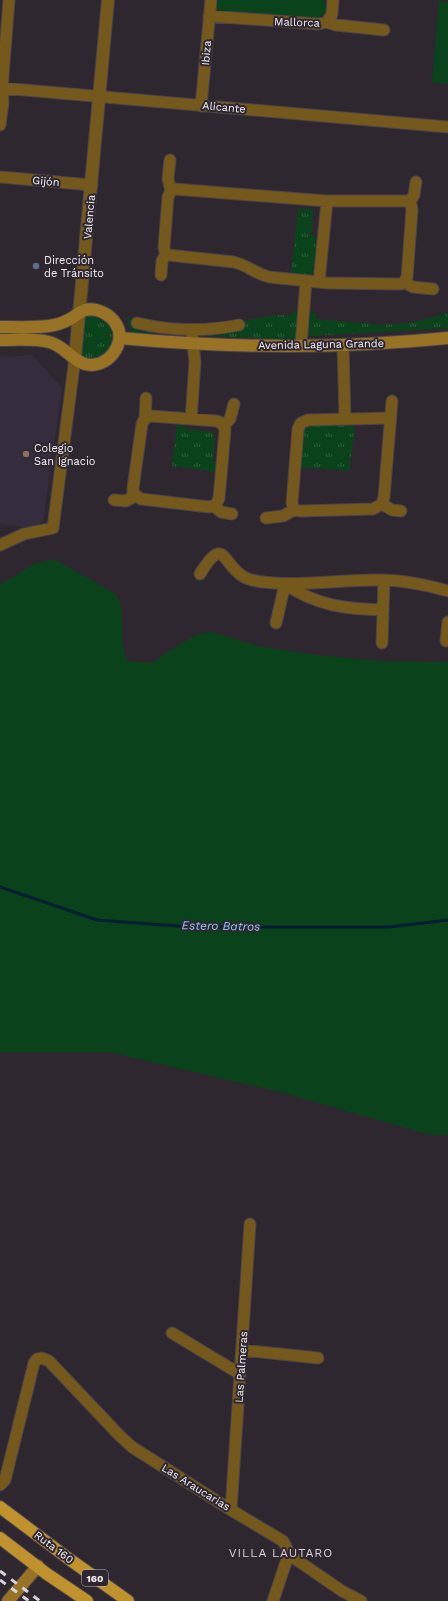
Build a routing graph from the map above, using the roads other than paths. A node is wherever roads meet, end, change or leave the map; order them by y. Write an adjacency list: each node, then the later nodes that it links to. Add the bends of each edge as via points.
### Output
1 (9, 0): 8 (street)
2 (108, 0): 9 (street, Valencia)
3 (211, 0): 5 (street, Ibiza)
4 (333, 0): 6 (street, via 332,14)
5 (209, 16): 6 (street, Mallorca, via 318,24); 10 (street, Ibiza)
6 (327, 22): 7 (street, Mallorca)
7 (384, 30)
8 (1, 87): 9 (street, Alicante); 11 (street, via 3,103)
9 (100, 97): 10 (street, Alicante); 16 (street, Valencia)
10 (201, 106): 12 (street, Alicante)
11 (0, 125)
12 (448, 127)
13 (170, 160): 17 (street, via 168,179)
14 (0, 177): 16 (street, Gijón)
15 (416, 182): 19 (street)
16 (92, 185): 26 (street, Valencia)
17 (171, 191): 18 (street, via 177,189); 20 (street, via 168,197 164,247)
18 (327, 201): 19 (street); 23 (street)
19 (410, 202): 24 (street, via 412,210 407,277)
20 (166, 254): 21 (street, via 162,261); 22 (street, via 238,263 264,276)
21 (161, 275)
22 (306, 281): 23 (street); 35 (street)
23 (319, 282): 24 (street)
24 (404, 282): 25 (street, via 413,287)
25 (433, 289)
26 (80, 313): 29 (main road, via 65,322 49,326); 31 (main road, via 94,310 107,314 116,322); 37 (street, Valencia)
27 (137, 323): 30 (street, via 166,329)
28 (239, 325): 30 (street)
29 (0, 327)
30 (191, 330): 34 (street)
31 (120, 338): 34 (main road, Avenida Laguna Grande); 37 (main road, via 116,349 104,362 92,365)
32 (448, 338): 36 (main road, Avenida Laguna Grande)
33 (0, 340): 37 (main road, via 50,342 65,349)
34 (193, 344): 35 (main road, Avenida Laguna Grande); 44 (street, via 195,362)
35 (301, 345): 36 (main road, Avenida Laguna Grande)
36 (343, 345): 43 (street)
37 (75, 358): 54 (street, Valencia, via 53,528 24,534)
38 (146, 398): 41 (street)
39 (392, 401): 42 (street)
40 (234, 404): 45 (street, via 230,419)
41 (145, 418): 44 (street, via 151,416); 46 (street, via 133,488)
42 (390, 418): 43 (street); 48 (street)
43 (345, 419): 50 (street, via 306,420 299,426 292,503)
44 (191, 420): 45 (street, via 217,421)
45 (224, 425): 49 (street, via 219,498)
46 (135, 496): 47 (street, via 126,501); 49 (street, via 141,499)
47 (114, 500)
48 (382, 504): 50 (street, via 373,509); 51 (street, via 387,508)
49 (214, 506): 52 (street, via 221,512)
50 (294, 510): 53 (street, via 283,516)
51 (401, 511)
52 (232, 514)
53 (266, 518)
54 (0, 545)
55 (200, 574): 57 (street, via 209,559 218,554 225,557 243,577)
56 (384, 580): 57 (street); 58 (street, via 408,582); 59 (street)
57 (285, 584): 59 (street, via 306,597 325,604); 61 (street)
58 (448, 591)
59 (383, 610): 63 (street)
60 (448, 622): 62 (street)
61 (276, 623)
62 (446, 641)
63 (382, 643)
64 (250, 1224): 66 (street, Las Palmeras)
65 (172, 1333): 68 (street)
66 (242, 1350): 67 (street); 68 (street, Las Palmeras)
67 (318, 1358)
68 (240, 1374): 71 (street, Las Palmeras)
69 (0, 1485): 71 (street, Las Araucarias, via 4,1480 34,1363 42,1358 49,1361 132,1447)
70 (0, 1507): 77 (highway, Ruta 160 / 160)
71 (231, 1510): 73 (street, Las Araucarias, via 283,1541)
72 (0, 1538): 74 (highway, 160)
73 (289, 1553): 78 (street); 79 (street, Las Araucarias, via 342,1591)
74 (38, 1566): 75 (main road); 76 (highway, 160)
75 (8, 1601)
76 (87, 1601)
77 (128, 1601)
78 (273, 1601)
79 (361, 1601)

